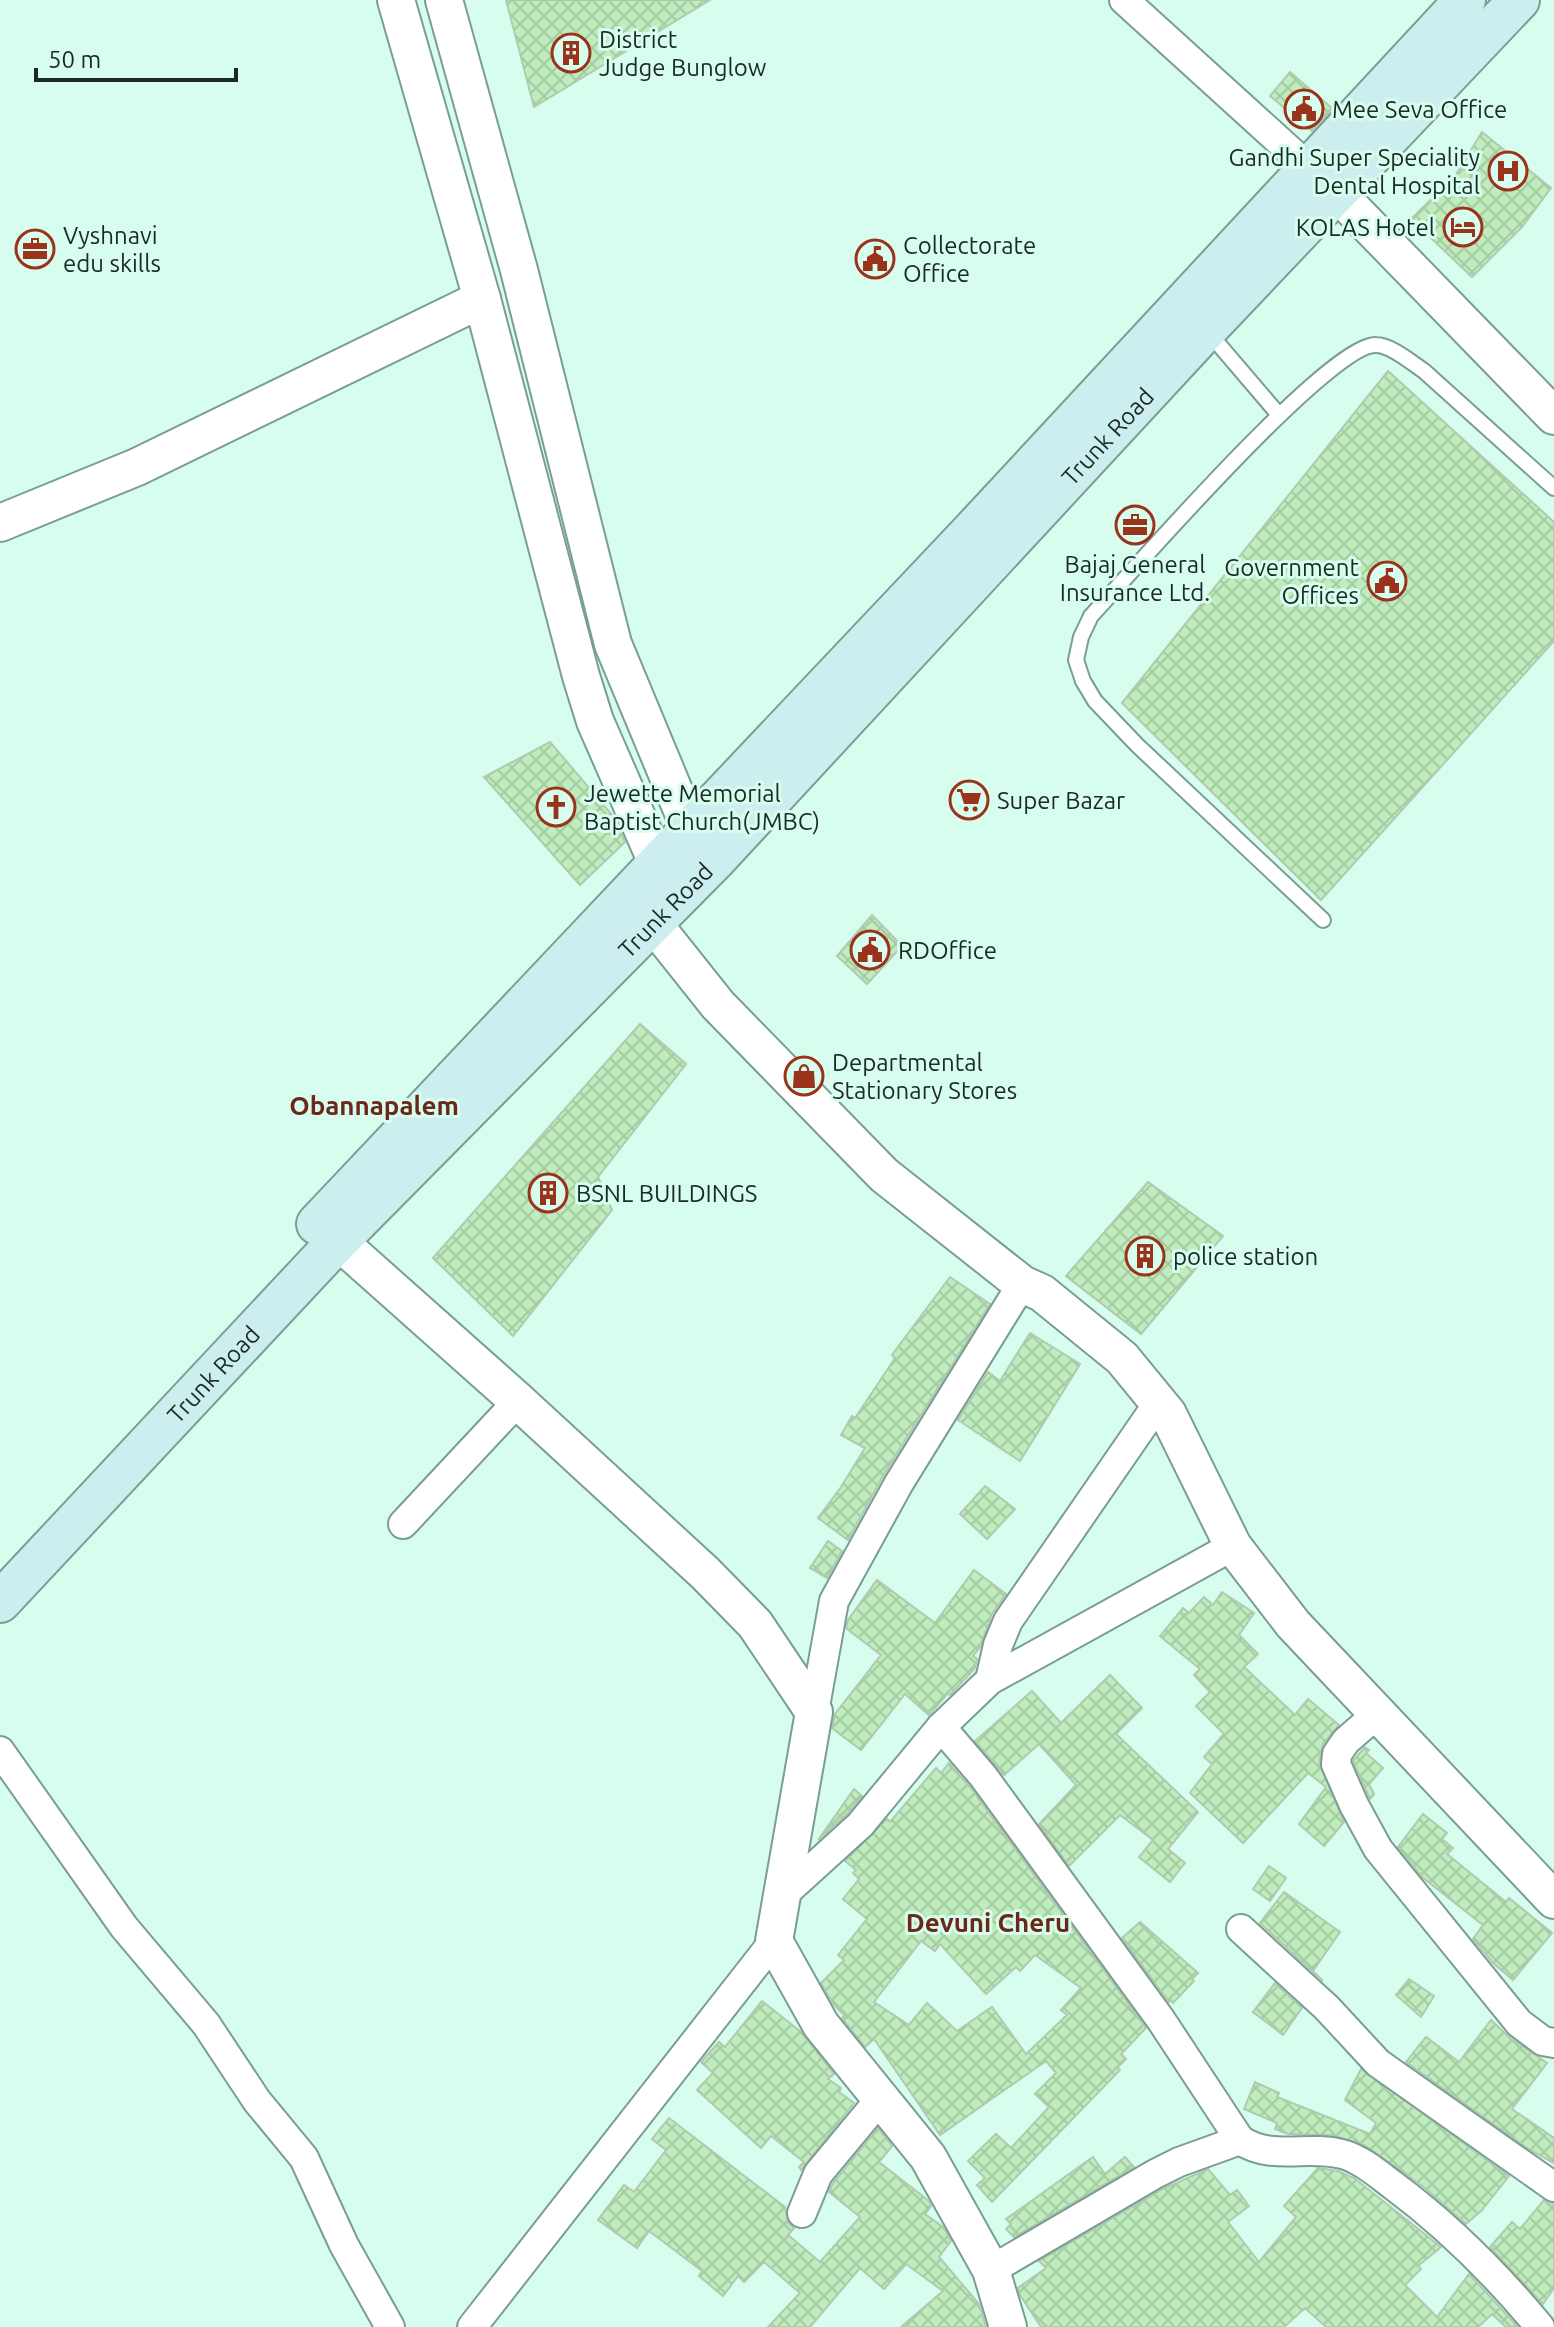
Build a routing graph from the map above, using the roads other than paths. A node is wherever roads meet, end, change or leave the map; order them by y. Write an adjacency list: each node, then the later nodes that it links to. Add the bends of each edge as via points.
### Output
1 (396, 0): 7 (street)
2 (444, 0): 13 (street, via 519,270 613,644)
3 (1124, 0): 6 (street)
4 (1465, 0): 6 (main road)
5 (1519, 0): 6 (main road, Trunk Road)
6 (1323, 180): 8 (main road, Trunk Road); 10 (street); 13 (main road, via 973,530)
7 (482, 299): 12 (street, via 137,467); 15 (street, via 590,706)
8 (1206, 330): 9 (lane); 14 (main road, Trunk Road)
9 (1279, 415): 11 (lane, via 1332,367 1355,351 1376,345 1424,371); 17 (lane, via 1091,616 1076,660 1083,681 1105,712)
10 (1554, 416)
11 (1554, 488)
12 (0, 523)
13 (690, 829): 14 (street); 15 (main road)
14 (716, 859): 16 (main road, Trunk Road)
15 (658, 865): 16 (main road)
16 (654, 906): 18 (main road, Trunk Road); 19 (street, via 718,1005 884,1175)
17 (1323, 920)
18 (328, 1232): 20 (street); 24 (main road); 25 (main road, Trunk Road)
19 (1022, 1284): 21 (street, via 1042,1293 1122,1358); 27 (street, via 899,1483 834,1601)
20 (518, 1401): 22 (street); 27 (street, via 755,1624)
21 (1159, 1402): 23 (street); 26 (street, via 1008,1621)
22 (403, 1524)
23 (1233, 1546): 26 (street); 28 (street, via 1293,1624)
24 (0, 1568)
25 (0, 1602)
26 (990, 1680): 29 (street)
27 (814, 1712): 31 (street)
28 (1377, 1714): 32 (street); 35 (street, via 1337,1754 1336,1764 1354,1805 1378,1849 1519,2023)
29 (941, 1727): 31 (street, via 860,1825); 37 (street, via 983,1776 1161,2020)
30 (0, 1751): 42 (street, via 124,1927 206,2024 257,2101 304,2158)
31 (784, 1894): 34 (street)
32 (1554, 1900)
33 (1241, 1929): 38 (street, via 1378,2063)
34 (774, 1941): 36 (street, via 821,2025); 41 (street)
35 (1554, 2043)
36 (881, 2098): 39 (street, via 818,2174); 40 (street, via 928,2157)
37 (1240, 2140): 40 (street, via 1155,2174); 44 (street, via 1264,2152 1327,2151 1365,2165 1474,2253)
38 (1554, 2187)
39 (802, 2213)
40 (991, 2270): 43 (street)
41 (480, 2324)
42 (390, 2327)
43 (1008, 2327)
44 (1540, 2327)

